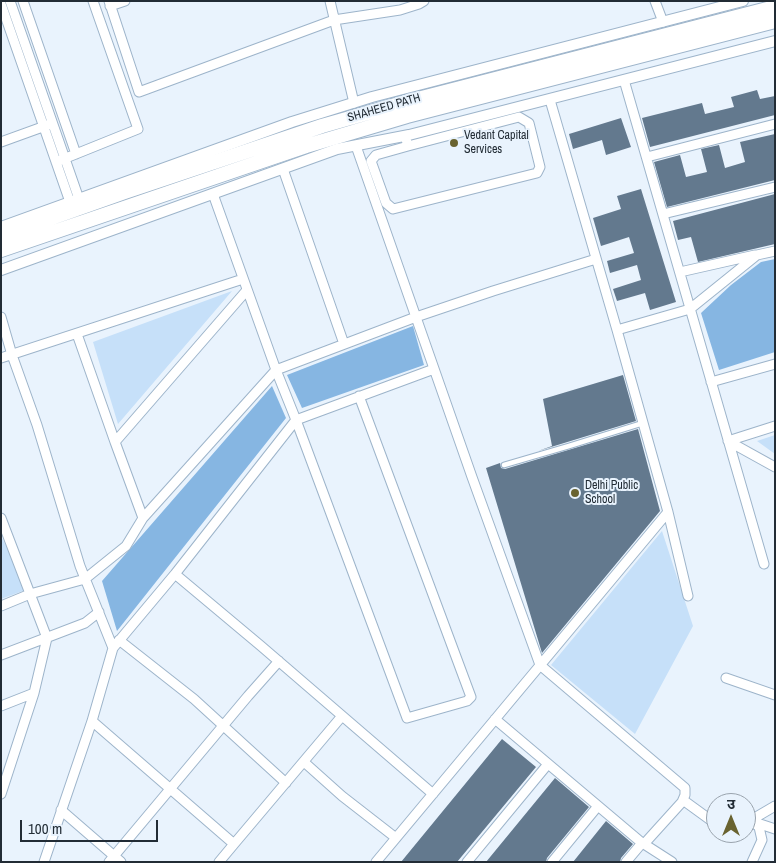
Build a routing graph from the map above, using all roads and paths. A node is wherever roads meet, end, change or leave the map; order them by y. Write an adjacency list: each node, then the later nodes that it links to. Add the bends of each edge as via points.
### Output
1 (10, 1): 21 (street)
2 (23, 1): 25 (street)
3 (93, 1): 25 (street, via 138,129)
4 (126, 1): 10 (street)
5 (330, 1): 12 (street)
6 (655, 1): 14 (street)
7 (743, 1): 14 (street)
8 (421, 2): 12 (street, via 400,10)
9 (1, 4): 21 (street)
10 (109, 4): 12 (street, via 139,92)
11 (775, 7): 34 (highway, SHAHEED PATH, via 332,123)
12 (334, 20): 18 (street)
13 (775, 21): 35 (highway, SHAHEED PATH, via 407,116 306,146)
14 (663, 22): 18 (street)
15 (775, 41): 16 (street)
16 (624, 80): 17 (street); 26 (street)
17 (550, 100): 19 (street); 38 (street)
18 (354, 103): 31 (street, via 292,122)
19 (473, 124): 22 (street); 22 (street, via 519,117 529,123 540,167 537,173 393,209 386,204 372,161 376,155)
20 (775, 124): 26 (street)
21 (48, 125): 23 (street); 27 (street)
22 (407, 141): 24 (street)
23 (1, 142)
24 (356, 146): 28 (street, via 337,149); 45 (street)
25 (76, 154): 27 (street)
26 (646, 157): 32 (street)
27 (60, 160): 31 (street)
28 (283, 169): 30 (street); 48 (street)
29 (775, 187): 32 (street)
30 (213, 194): 39 (street); 41 (street)
31 (75, 201): 33 (street)
32 (663, 214): 40 (street)
33 (1, 227)
34 (1, 236)
35 (1, 250)
36 (775, 251): 37 (street)
37 (757, 255): 40 (street); 43 (street)
38 (596, 259): 45 (street); 46 (street)
39 (1, 270)
40 (680, 272): 43 (street)
41 (243, 279): 42 (street); 47 (street)
42 (247, 290): 53 (street); 60 (street)
43 (690, 309): 46 (street); 54 (street)
44 (1, 317): 49 (street)
45 (416, 317): 48 (street); 52 (street)
46 (617, 330): 57 (street)
47 (77, 334): 49 (street); 60 (street)
48 (344, 344): 53 (street)
49 (12, 355): 50 (street); 69 (street)
50 (1, 358)
51 (775, 364): 54 (street)
52 (434, 369): 55 (street); 79 (street)
53 (276, 370): 56 (street); 65 (street)
54 (711, 382): 59 (street)
55 (360, 396): 56 (street); 56 (street, via 471,697 467,701 407,718)
56 (296, 420): 68 (street)
57 (643, 423): 61 (lane); 63 (street)
58 (775, 426): 59 (street)
59 (728, 441): 62 (street); 67 (street)
60 (115, 442): 65 (street)
61 (504, 465)
62 (775, 467)
63 (668, 512): 71 (street); 79 (street)
64 (1, 518): 66 (street)
65 (143, 518): 69 (street, via 126,546)
66 (3, 529): 70 (street)
67 (764, 564)
68 (174, 574): 75 (street); 78 (street)
69 (84, 579): 70 (street); 73 (street)
70 (30, 594): 72 (street); 74 (street)
71 (688, 596)
72 (1, 606)
73 (99, 612): 74 (street, via 84,623); 76 (street)
74 (47, 638): 77 (street); 81 (street)
75 (120, 640): 76 (street); 87 (street)
76 (113, 648): 86 (street)
77 (1, 655)
78 (279, 661): 84 (street); 87 (street)
79 (540, 665): 85 (street); 94 (street, via 685,788)
80 (726, 678): 82 (street)
81 (34, 693): 83 (street); 92 (street)
82 (775, 695)
83 (1, 706)
84 (342, 716): 88 (street); 93 (street)
85 (495, 719): 89 (street); 93 (street)
86 (92, 721): 91 (street); 97 (street)
87 (224, 726): 90 (street); 91 (street)
88 (304, 762): 90 (street); 103 (street)
89 (548, 764): 95 (street); 110 (street)
90 (286, 783): 105 (street)
91 (171, 789): 105 (street); 106 (street)
92 (1, 794)
93 (432, 794): 103 (street)
94 (683, 800): 98 (street); 104 (street)
95 (598, 806): 104 (street); 111 (street)
96 (775, 806): 99 (street)
97 (61, 810): 106 (street); 107 (street)
98 (706, 817)
99 (756, 818)
100 (756, 824): 102 (street)
101 (756, 826): 114 (street, via 762,840)
102 (775, 829)
103 (396, 838): 109 (street)
104 (643, 843): 112 (street); 113 (street)
105 (234, 844): 108 (street)
106 (115, 860)
107 (44, 862)
108 (219, 862)
109 (376, 862)
110 (467, 862)
111 (552, 862)
112 (626, 862)
113 (672, 862)
114 (752, 862)

